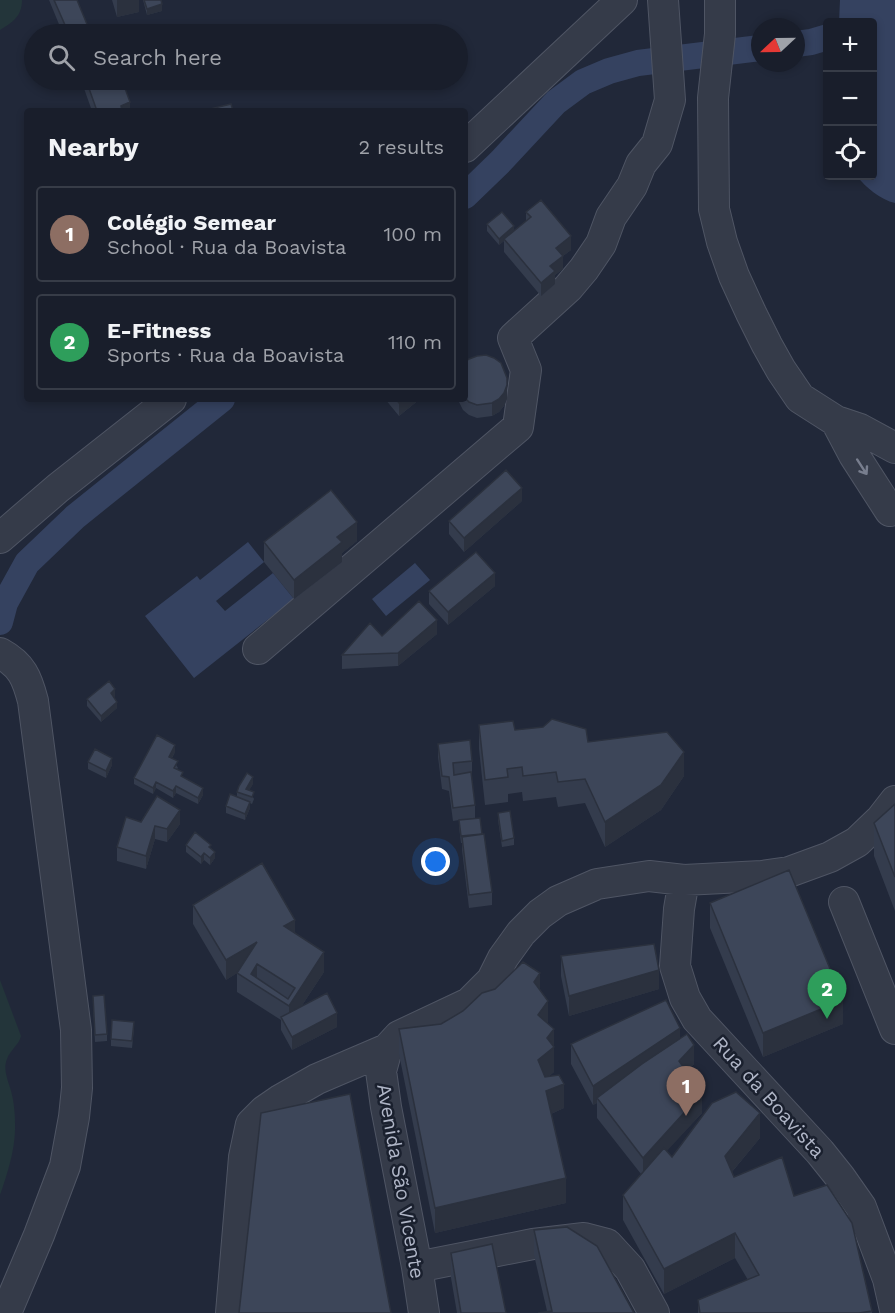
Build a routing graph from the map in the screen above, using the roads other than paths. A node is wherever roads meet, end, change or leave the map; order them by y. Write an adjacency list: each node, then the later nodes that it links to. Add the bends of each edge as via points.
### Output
1 (622, 0): 6 (street)
2 (663, 0): 12 (street, via 670,100 657,144 641,164 601,244 584,269 513,339 526,370 518,427)
3 (720, 0): 5 (street)
4 (731, 0): 5 (street)
5 (720, 34): 8 (street, via 713,98 714,209 722,242 751,313 781,370 800,398)
6 (468, 144)
7 (167, 402): 11 (street)
8 (836, 421): 9 (street); 10 (street, one-way to 10, via 854,454)
9 (895, 448)
10 (894, 508)
11 (0, 538)
12 (258, 649)
13 (0, 653): 21 (street, via 19,667 33,701 77,1060 75,1117 65,1166)
14 (895, 801): 15 (street, via 857,842 808,866 762,876)
15 (684, 880): 18 (street, via 649,876 614,881 558,901 521,933 492,980 469,1003 399,1036); 20 (street, Rua da Boavista, via 675,966 685,998 697,1019 820,1152 861,1207 888,1279)
16 (844, 902): 17 (street)
17 (895, 1029)
18 (387, 1049): 19 (street, Avenida São Vicente, via 381,1071); 22 (street, via 317,1079 280,1100 251,1124 244,1156)
19 (417, 1267): 23 (street, Avenida São Vicente); 24 (street, via 584,1238 607,1244 622,1260)
20 (895, 1310)
21 (6, 1313)
22 (231, 1313)
23 (424, 1313)
24 (654, 1313)

